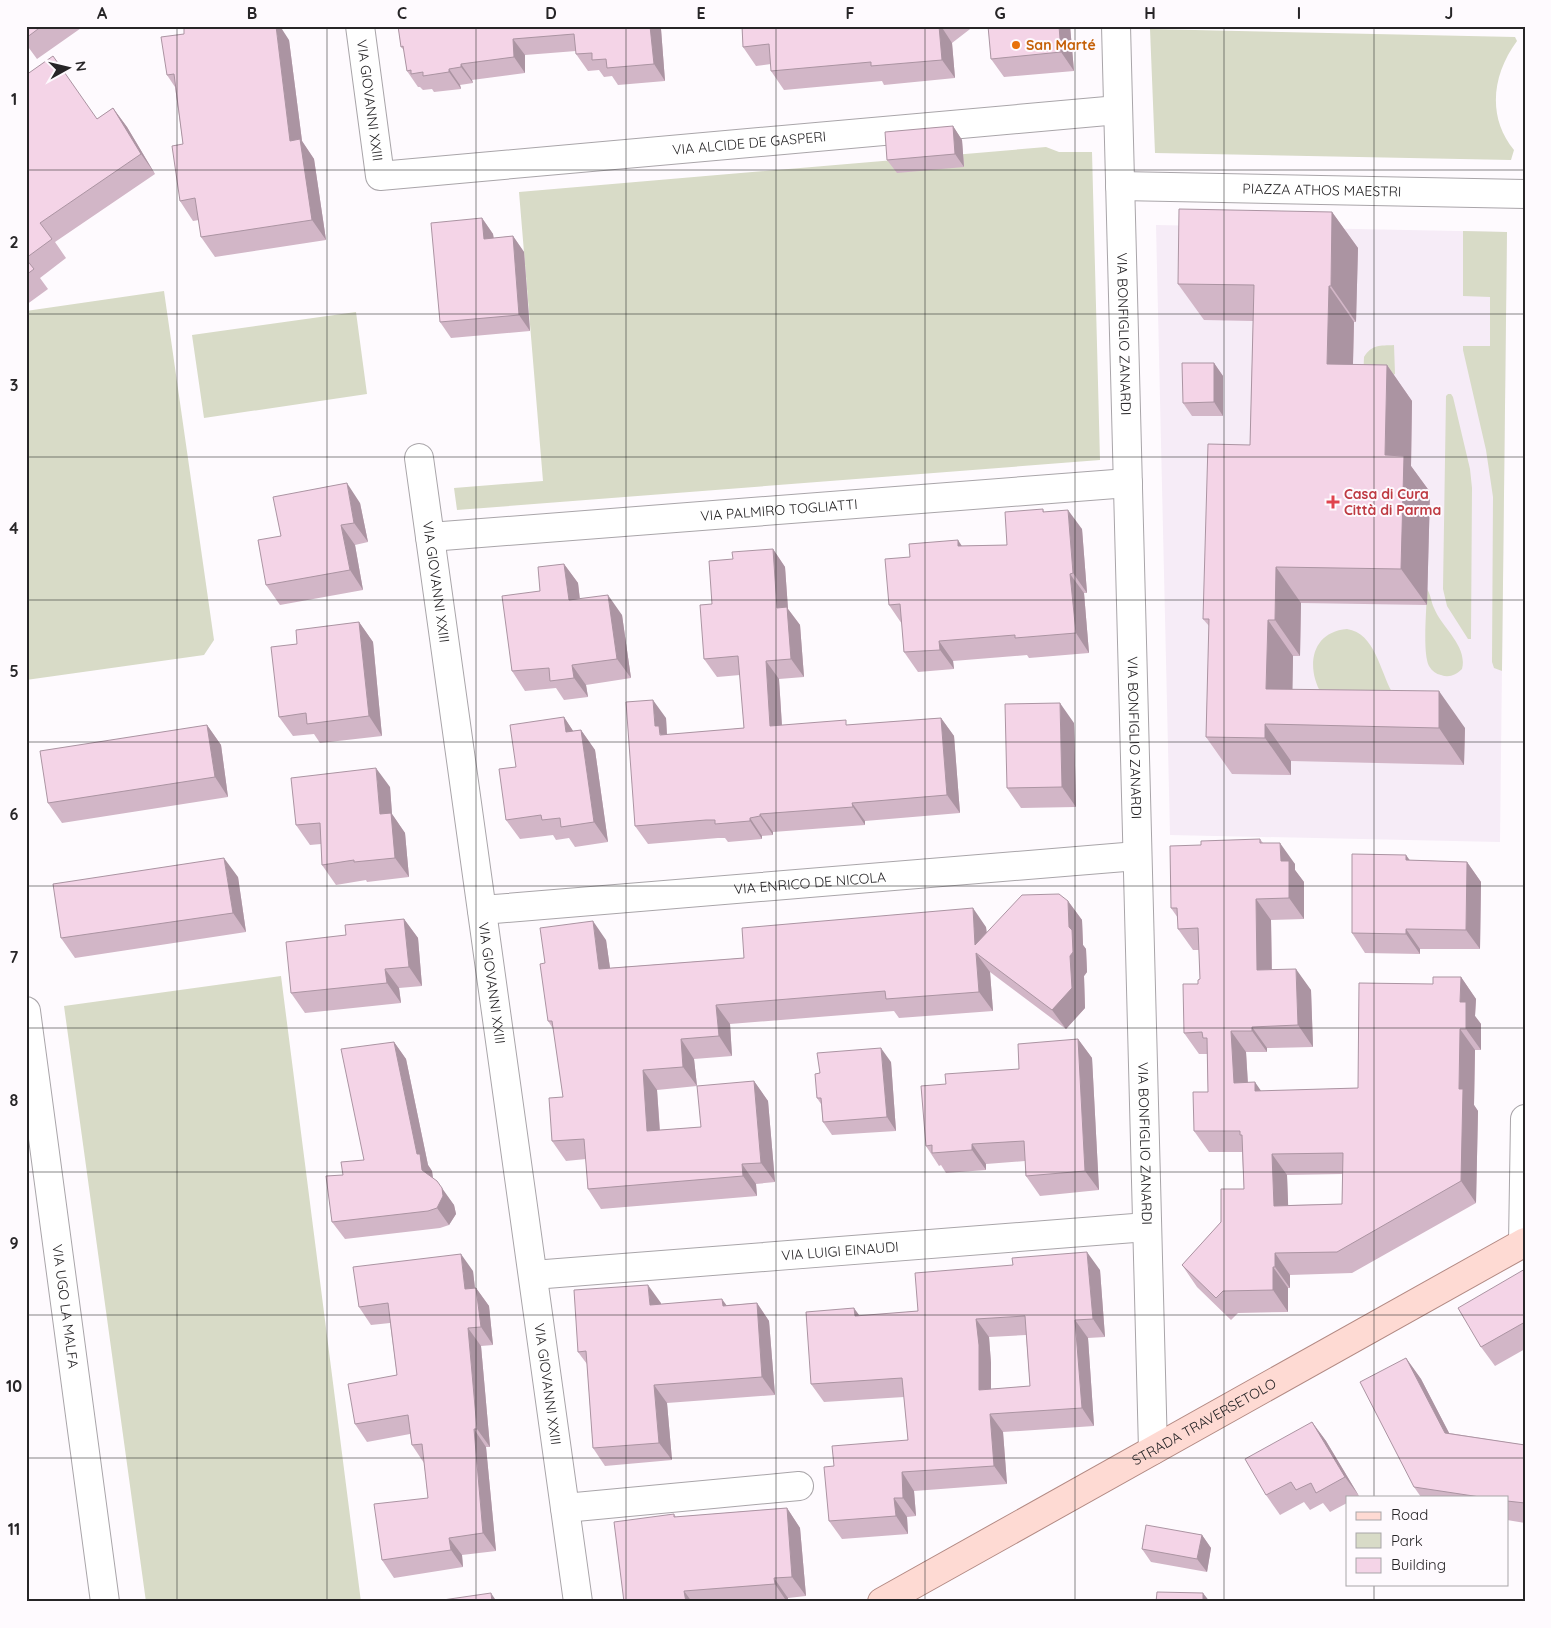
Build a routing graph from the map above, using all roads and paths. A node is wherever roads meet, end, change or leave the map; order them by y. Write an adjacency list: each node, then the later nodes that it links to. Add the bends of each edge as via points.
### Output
1 (360, 26): 4 (street, VIA GIOVANNI XXIII)
2 (1116, 26): 3 (street, VIA BONFIGLIO ZANARDI)
3 (1118, 110): 4 (street, VIA ALCIDE DE GASPERI); 5 (street, VIA BONFIGLIO ZANARDI)
4 (380, 176)
5 (1120, 186): 6 (street, PIAZZA ATHOS MAESTRI); 8 (street, VIA BONFIGLIO ZANARDI)
6 (1525, 194)
7 (419, 458): 9 (street, VIA GIOVANNI XXIII)
8 (1128, 483): 9 (street, VIA PALMIRO TOGLIATTI); 10 (street, VIA BONFIGLIO ZANARDI)
9 (430, 537): 11 (street, VIA GIOVANNI XXIII)
10 (1137, 856): 11 (street, VIA ENRICO DE NICOLA); 14 (street, VIA BONFIGLIO ZANARDI)
11 (482, 910): 16 (street, VIA GIOVANNI XXIII)
12 (26, 1011): 20 (street, VIA UGO LA MALFA)
13 (1525, 1119): 15 (street)
14 (1147, 1227): 16 (street, VIA LUIGI EINAUDI); 17 (street, VIA BONFIGLIO ZANARDI)
15 (1524, 1242): 17 (main road, STRADA TRAVERSETOLO)
16 (532, 1275): 19 (street, VIA GIOVANNI XXIII)
17 (1153, 1450): 22 (main road, STRADA TRAVERSETOLO)
18 (799, 1486): 19 (street)
19 (565, 1508): 21 (street, VIA GIOVANNI XXIII)
20 (105, 1602)
21 (578, 1602)
22 (882, 1602)

